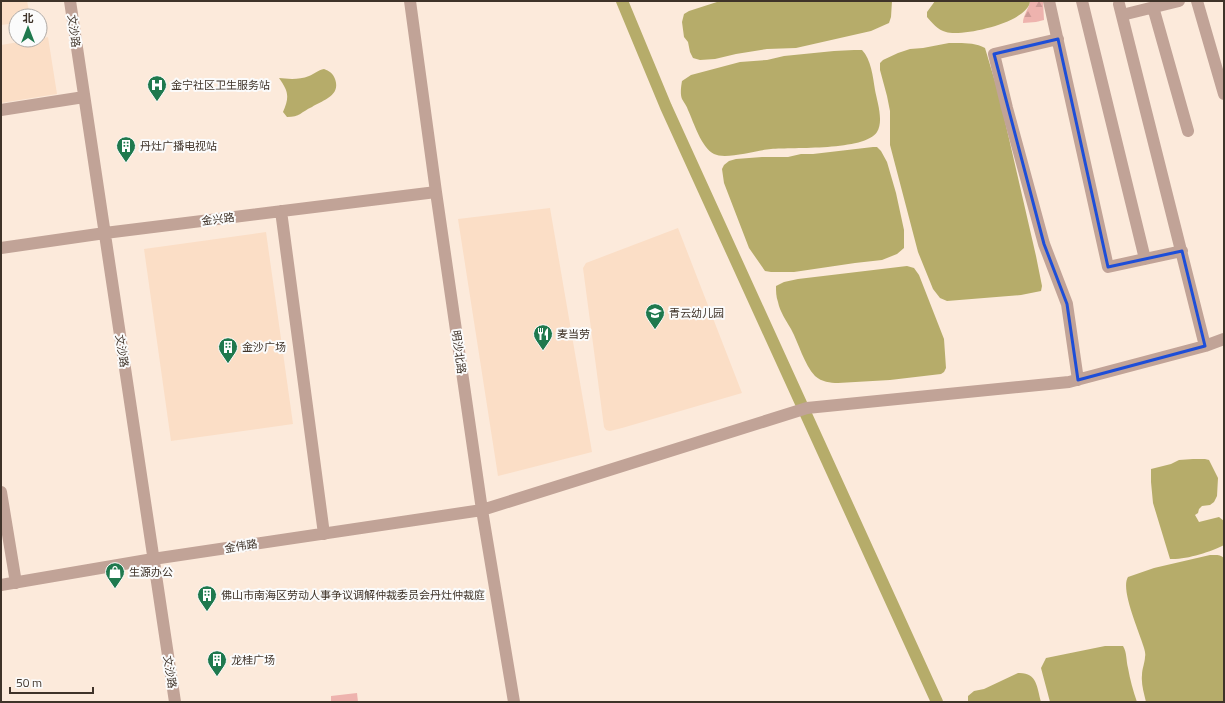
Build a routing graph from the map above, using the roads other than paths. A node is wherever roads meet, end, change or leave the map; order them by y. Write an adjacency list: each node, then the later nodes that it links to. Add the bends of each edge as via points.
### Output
1 (70, 1): 10 (street, 文沙路)
2 (410, 1): 13 (street, 明沙北路)
3 (1049, 1): 8 (street)
4 (1082, 1): 18 (street)
5 (1178, 1): 7 (street)
6 (1197, 1): 9 (street)
7 (1153, 7): 12 (street); 17 (street, via 1121,10)
8 (1058, 39): 18 (street, via 1108,267); 21 (street, via 994,54 1044,244 1067,304)
9 (1224, 94)
10 (84, 97): 11 (street); 15 (street, 文沙路)
11 (1, 110)
12 (1188, 131)
13 (436, 192): 14 (street, 金兴路); 23 (street, 明沙北路)
14 (281, 211): 15 (street, 金兴路); 24 (street)
15 (104, 233): 16 (street, 金兴路); 25 (street, 文沙路)
16 (1, 248)
17 (1182, 251): 18 (street); 20 (street)
18 (1145, 259)
19 (1224, 339): 20 (street, 金伟路)
20 (1205, 346): 21 (street, 金伟路)
21 (1078, 380): 23 (street, 金伟路, via 802,409)
22 (1, 492): 26 (street)
23 (482, 510): 24 (street, 金伟路); 29 (street, 明沙北路)
24 (324, 534): 25 (street, 金伟路)
25 (153, 559): 26 (street, 金伟路); 28 (street, 文沙路)
26 (16, 583): 27 (street, 金伟路)
27 (1, 585)
28 (175, 702)
29 (514, 702)

